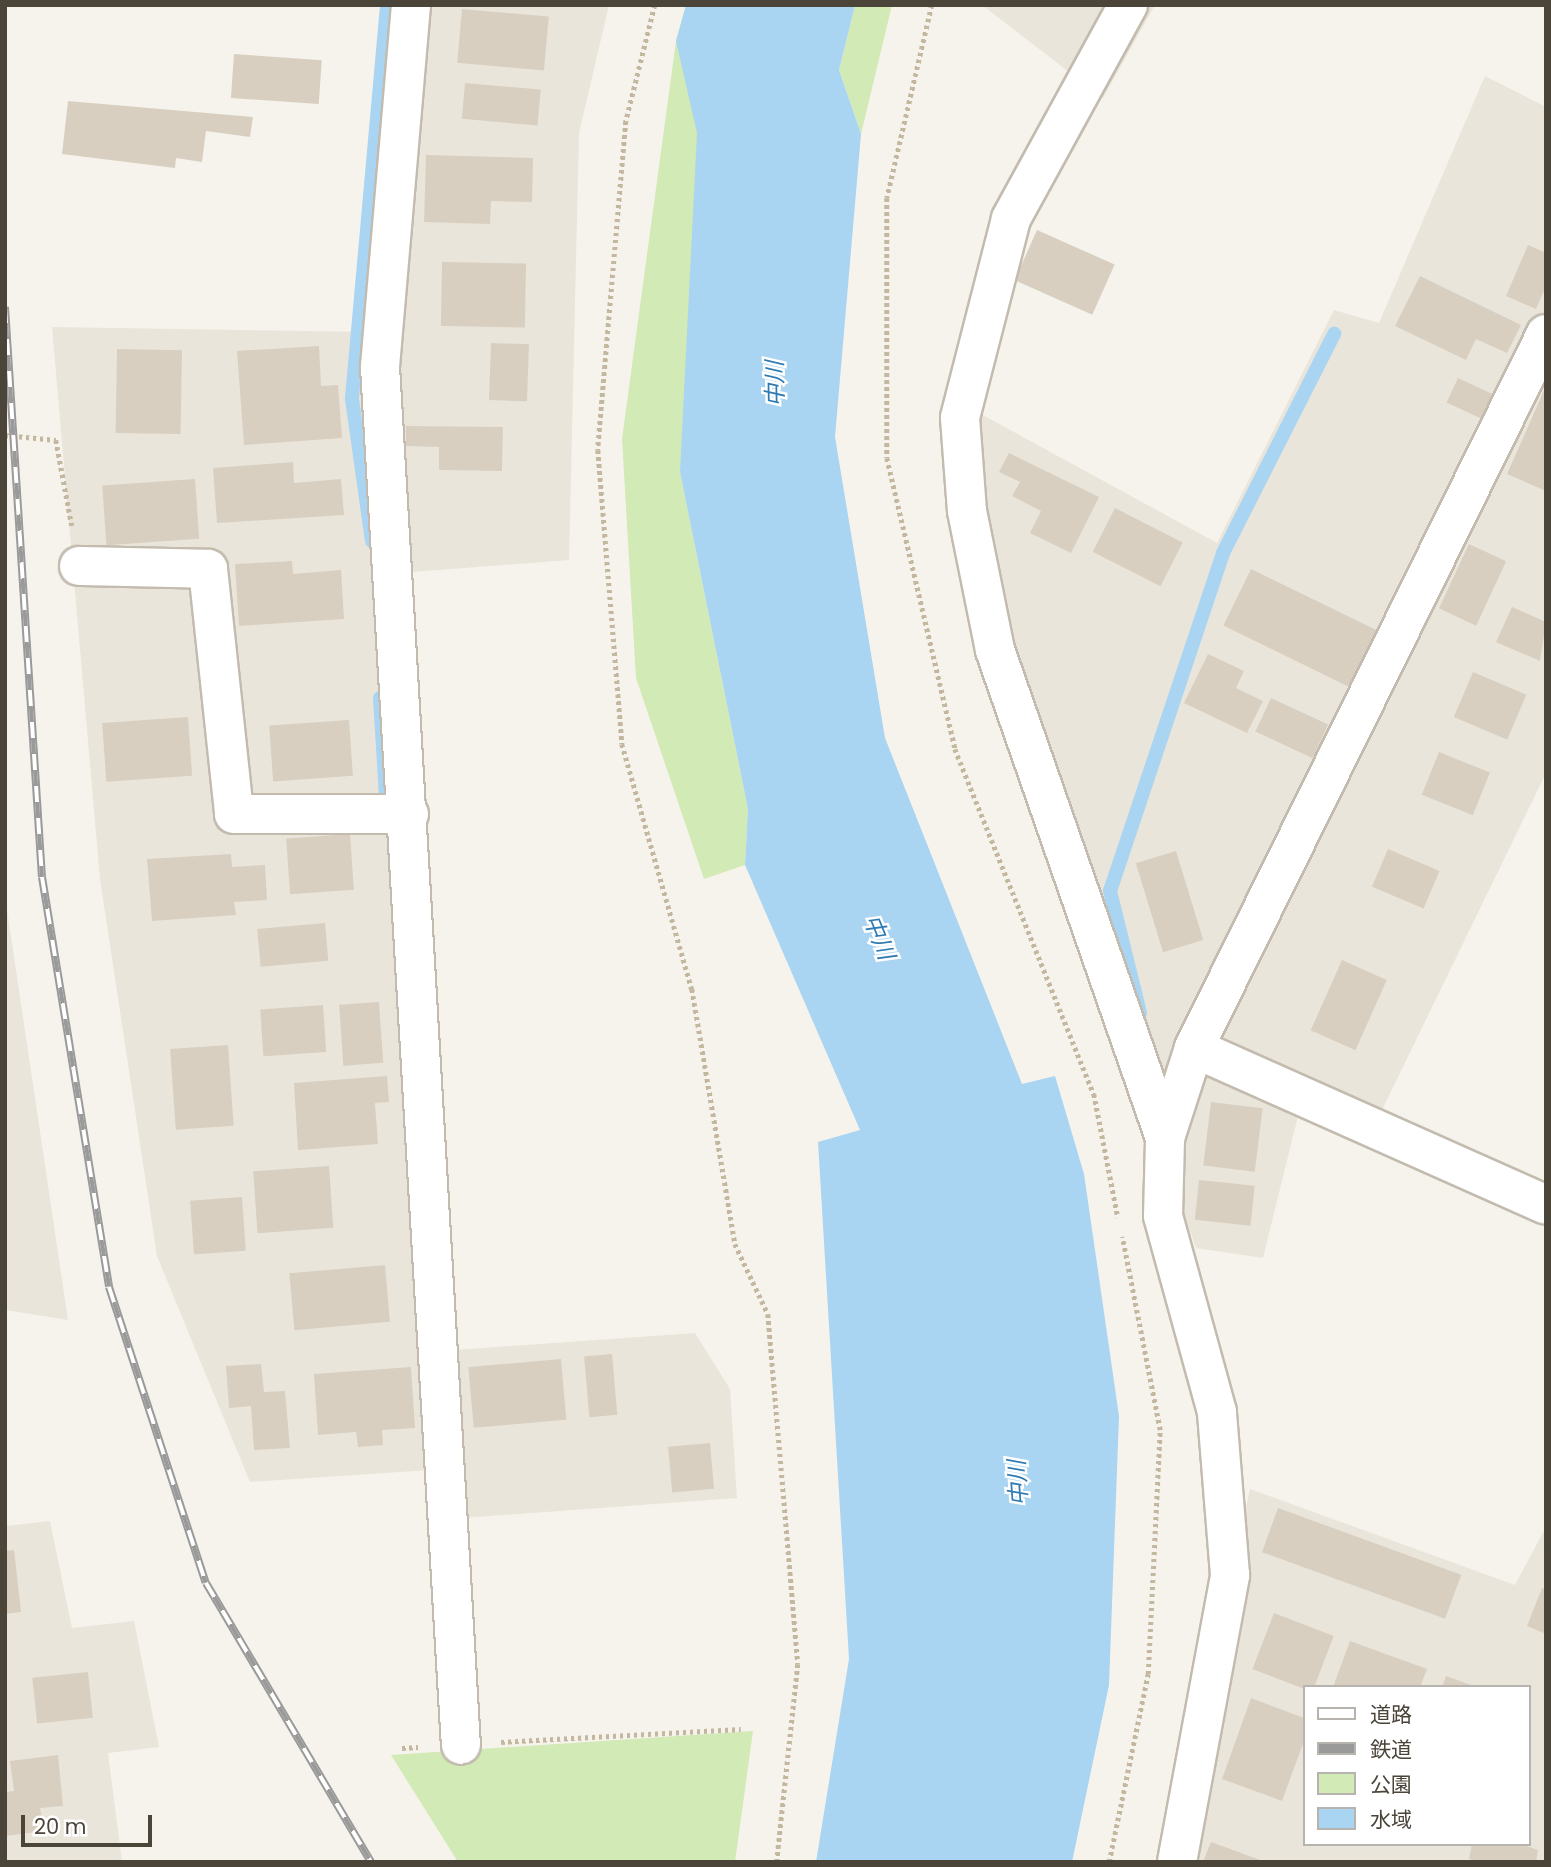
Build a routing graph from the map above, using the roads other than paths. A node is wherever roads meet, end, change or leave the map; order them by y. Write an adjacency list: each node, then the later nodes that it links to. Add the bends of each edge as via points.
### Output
1 (411, 5): 5 (street, via 380,367)
2 (1128, 5): 7 (street, via 1011,219 960,418 967,511 995,650)
3 (1544, 344): 6 (street)
4 (79, 566): 5 (street, via 208,569 234,814)
5 (409, 814): 9 (street)
6 (1194, 1048): 7 (street); 8 (street)
7 (1165, 1138): 10 (street, via 1163,1216 1217,1412 1230,1575)
8 (1546, 1205)
9 (461, 1745)
10 (1177, 1862)

